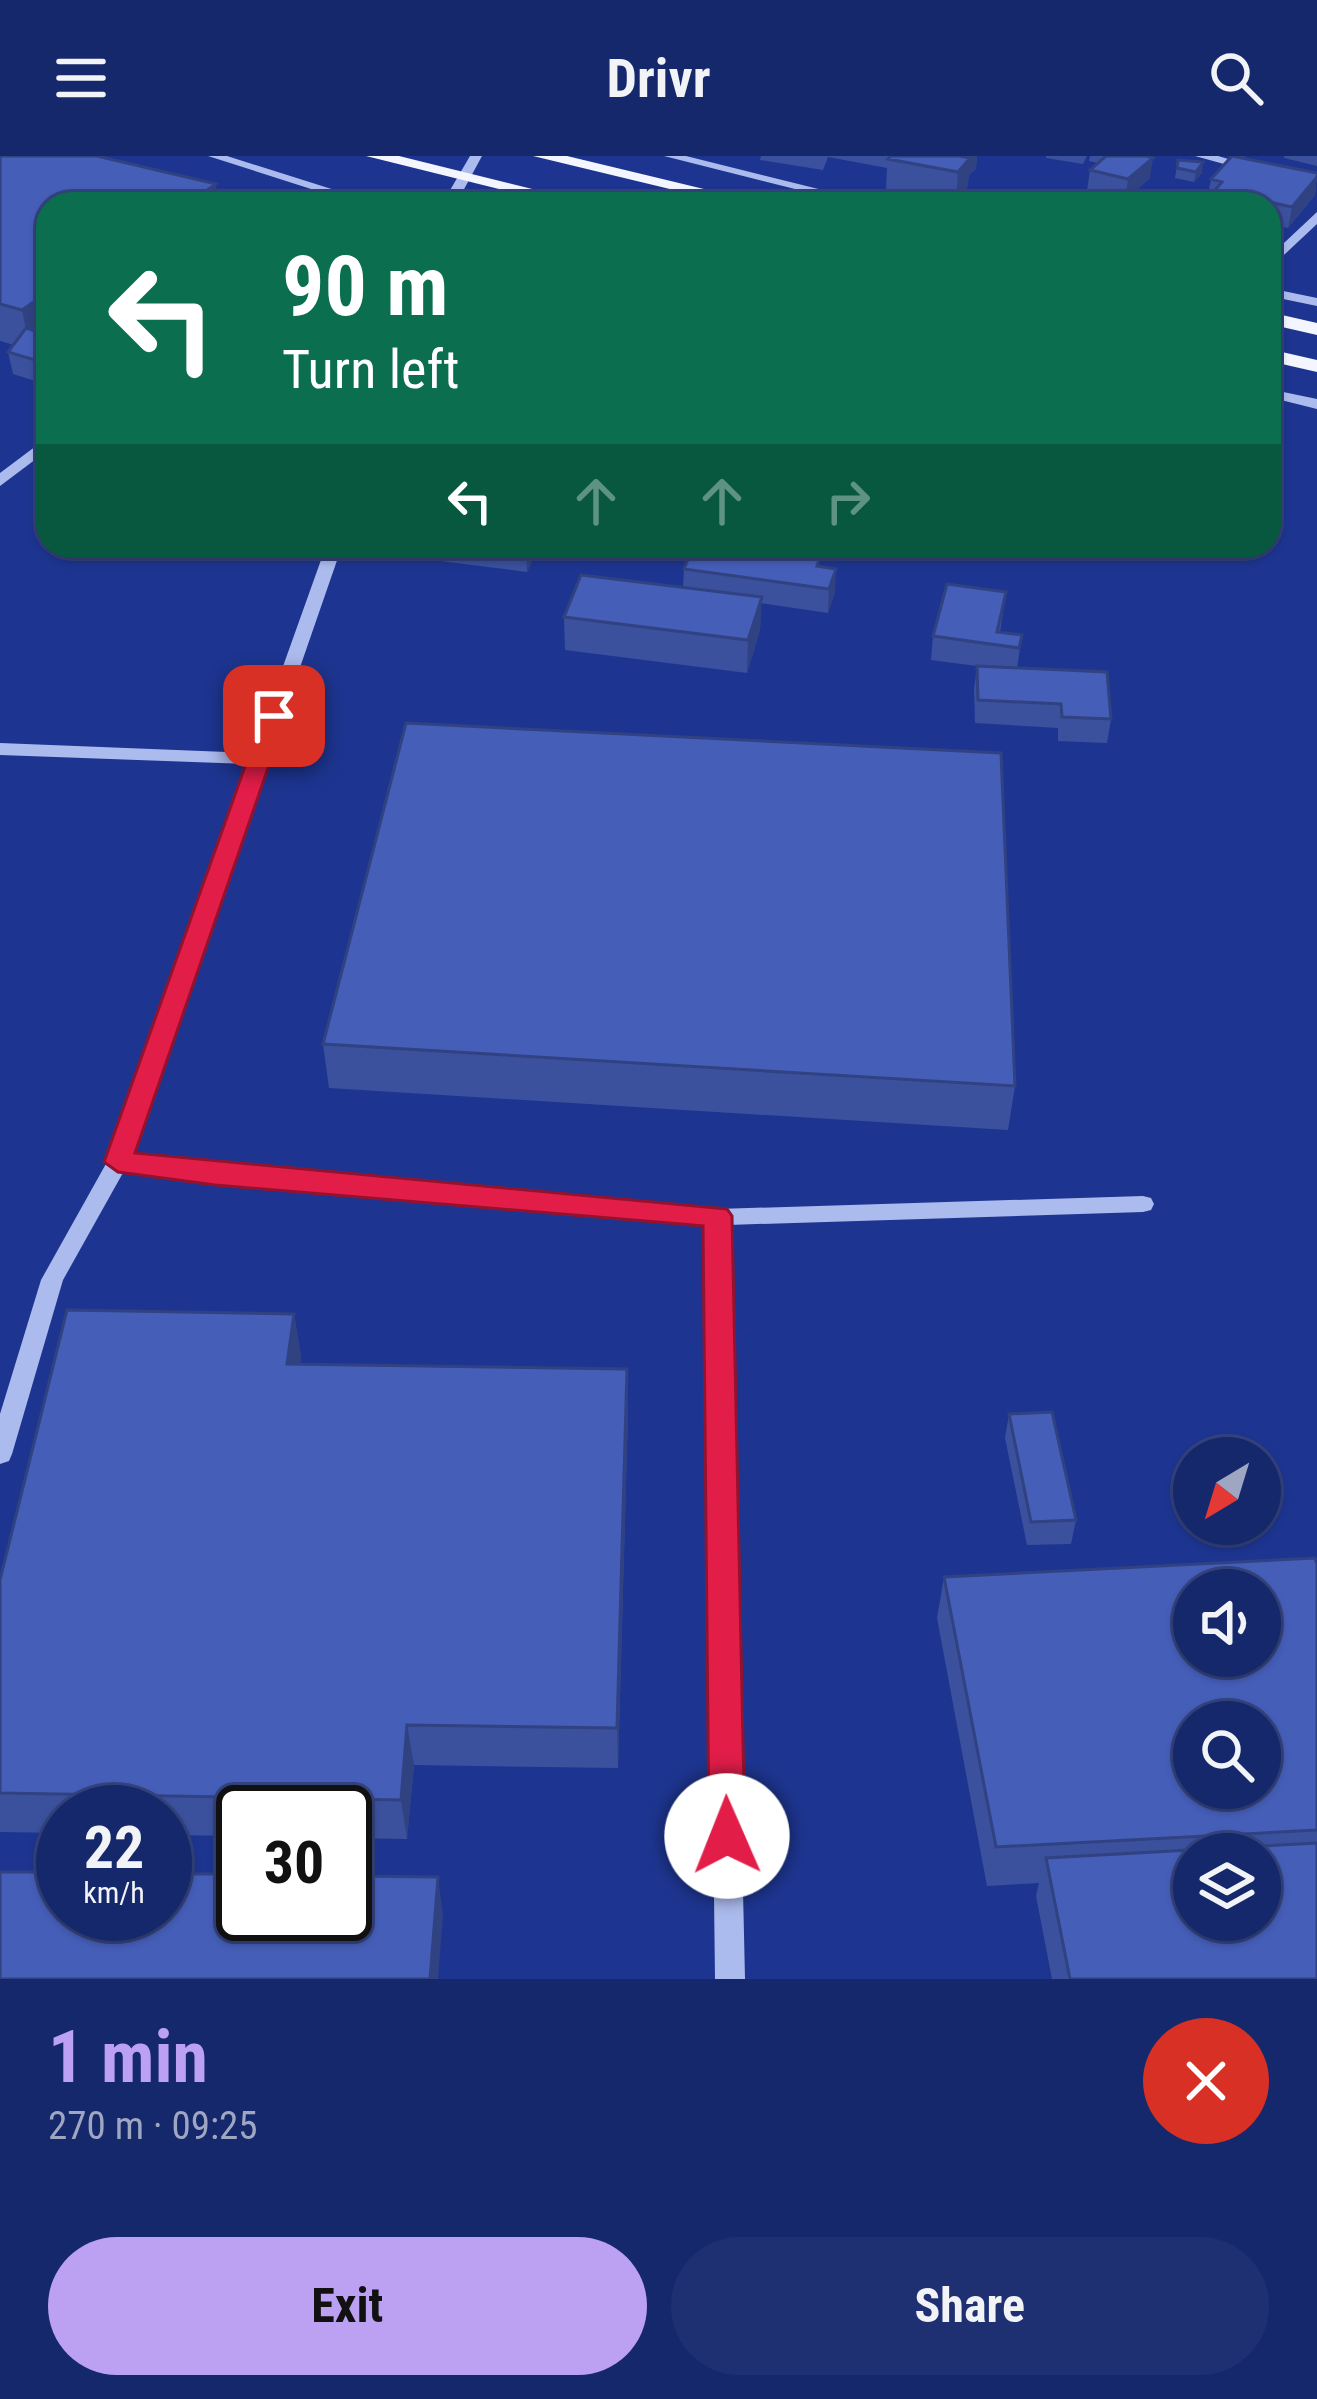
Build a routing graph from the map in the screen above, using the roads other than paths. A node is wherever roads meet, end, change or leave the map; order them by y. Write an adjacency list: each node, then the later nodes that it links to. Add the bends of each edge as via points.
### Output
1 (214, 156): 9 (street)
2 (375, 156): 8 (main road)
3 (476, 156): 8 (street)
4 (542, 156): 12 (main road)
5 (670, 156): 13 (street)
6 (1201, 156): 7 (street)
7 (1270, 172)
8 (464, 178): 10 (street); 11 (main road)
9 (332, 192)
10 (456, 192)
11 (529, 192)
12 (704, 192)
13 (822, 192)
14 (1317, 217): 15 (street)
15 (1281, 253)
16 (1281, 294): 17 (street)
17 (1317, 302)
18 (1281, 321): 19 (main road)
19 (1317, 329)
20 (1281, 358): 21 (main road)
21 (1317, 366)
22 (1281, 396): 23 (street)
23 (1317, 404)
24 (36, 452): 25 (street)
25 (0, 481)
26 (330, 558): 28 (street)
27 (0, 749): 28 (street)
28 (260, 759): 29 (street)
29 (118, 1162): 31 (street); 32 (street, via 52,1280)
30 (1143, 1204): 31 (street)
31 (717, 1216): 33 (street)
32 (0, 1454)
33 (730, 1979)

